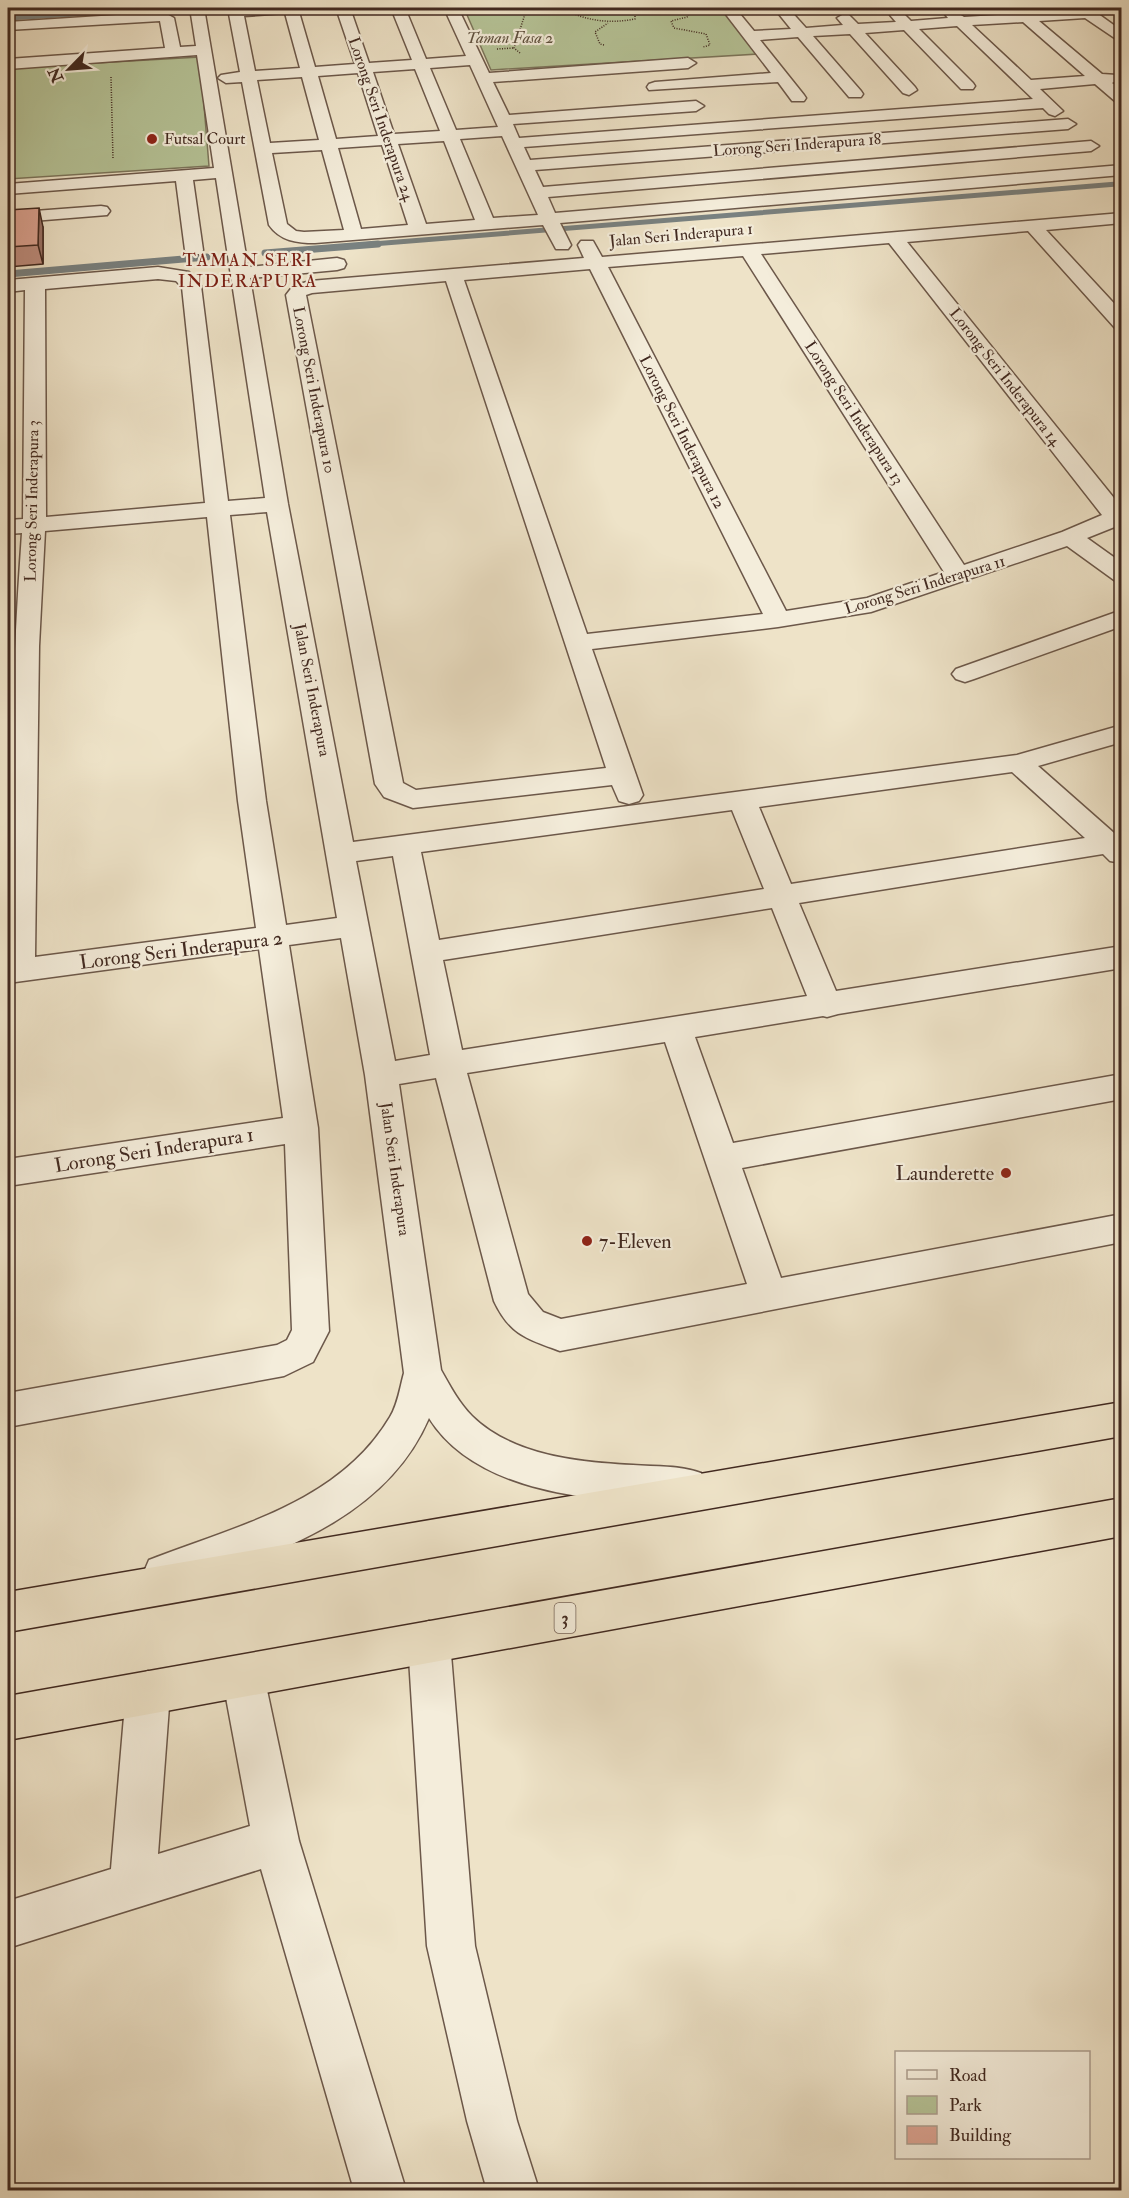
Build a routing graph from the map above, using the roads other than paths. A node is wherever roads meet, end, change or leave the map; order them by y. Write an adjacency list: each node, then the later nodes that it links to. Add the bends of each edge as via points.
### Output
1 (93, 8): 13 (street)
2 (197, 8): 24 (street, Jalan Seri Inderapura)
3 (291, 8): 4 (street); 33 (street); 34 (street, via 237,12)
4 (299, 8)
5 (343, 8): 32 (street, Lorong Seri Inderapura 24)
6 (398, 8): 31 (street)
7 (451, 8): 28 (street)
8 (728, 8): 22 (street)
9 (781, 8): 21 (street)
10 (835, 8): 20 (street)
11 (889, 8): 18 (street)
12 (945, 8): 17 (street)
13 (51, 9): 16 (street)
14 (1086, 10): 15 (street); 23 (street)
15 (1022, 12): 17 (street); 39 (street)
16 (8, 13)
17 (962, 22): 18 (street); 41 (street)
18 (906, 25): 20 (street); 42 (street, via 973,85)
19 (8, 26): 25 (street, via 159,16 167,18 164,32)
20 (854, 29): 21 (street); 44 (street, via 915,90)
21 (802, 32): 22 (street); 45 (street, via 860,94)
22 (750, 36): 26 (street)
23 (1122, 39)
24 (204, 50): 25 (street); 38 (street, Jalan Seri Inderapura)
25 (173, 52): 30 (street)
26 (767, 58): 27 (street); 35 (street)
27 (743, 59)
28 (476, 60): 31 (street); 36 (street)
29 (708, 62): 36 (street)
30 (8, 64)
31 (420, 64): 32 (street); 52 (street)
32 (364, 69): 33 (street); 53 (street, Lorong Seri Inderapura 24)
33 (310, 72): 34 (street); 54 (street)
34 (247, 77): 38 (street); 57 (street)
35 (782, 77): 43 (street); 49 (street, via 804,98 781,103)
36 (483, 78): 51 (street, via 499,98)
37 (1122, 78): 39 (street)
38 (209, 80): 60 (street, Jalan Seri Inderapura)
39 (1099, 80): 41 (street); 46 (street)
40 (1001, 83): 41 (street)
41 (1026, 83): 47 (street)
42 (944, 87)
43 (644, 88)
44 (887, 92)
45 (832, 96)
46 (1122, 99)
47 (1046, 103): 49 (street); 50 (street)
48 (715, 104): 51 (street)
49 (789, 122): 51 (street); 55 (street)
50 (1068, 124): 55 (street, Lorong Seri Inderapura 18); 56 (street)
51 (508, 131): 52 (street); 58 (street)
52 (448, 135): 53 (street); 69 (street)
53 (388, 140): 54 (street); 71 (street, Lorong Seri Inderapura 24)
54 (328, 144): 57 (street); 73 (street)
55 (806, 144): 58 (street, Lorong Seri Inderapura 18); 59 (street)
56 (1091, 146): 59 (street); 61 (street)
57 (262, 149): 73 (street, via 282,231 300,238)
58 (525, 166): 64 (street)
59 (824, 168): 64 (street); 65 (street)
60 (224, 172): 62 (street); 82 (street, Jalan Seri Inderapura)
61 (1120, 172): 65 (street)
62 (184, 176): 63 (street); 79 (street)
63 (8, 189)
64 (537, 193): 72 (street)
65 (842, 194): 72 (street)
66 (101, 211): 67 (street)
67 (8, 218)
68 (1122, 218): 70 (street)
69 (486, 224): 71 (street); 72 (street)
70 (1032, 225): 74 (street); 86 (street)
71 (419, 230): 73 (street)
72 (555, 232): 76 (street, Jalan Seri Inderapura 1); 77 (street, Jalan Seri Inderapura 1)
73 (354, 235)
74 (894, 237): 78 (street); 89 (street, Lorong Seri Inderapura 14)
75 (610, 241): 76 (street, Jalan Seri Inderapura 1)
76 (586, 243): 81 (street, Lorong Seri Inderapura 12)
77 (538, 247)
78 (748, 249): 81 (street); 94 (street, Lorong Seri Inderapura 13)
79 (194, 250)
80 (359, 262): 82 (street)
81 (596, 263): 83 (street); 96 (street, Lorong Seri Inderapura 12)
82 (240, 273): 87 (street, Jalan Seri Inderapura)
83 (453, 275): 97 (street); 102 (street, Lorong Seri Inderapura 10, via 310,287 296,295 389,784 402,796 413,799)
84 (35, 284): 85 (street); 88 (street, via 159,273 188,280); 90 (street, Lorong Seri Inderapura 3)
85 (8, 286)
86 (1122, 324)
87 (276, 504): 88 (street); 107 (street, Jalan Seri Inderapura)
88 (219, 510): 90 (street); 110 (street, via 252,801)
89 (1118, 516): 92 (street, Lorong Seri Inderapura 11)
90 (34, 526): 91 (street); 98 (street, Lorong Seri Inderapura 3)
91 (8, 527)
92 (1070, 537): 93 (street); 94 (street, Lorong Seri Inderapura 11)
93 (1122, 575)
94 (959, 576): 96 (street, Lorong Seri Inderapura 11, via 843,612)
95 (1122, 617): 99 (street)
96 (778, 620): 97 (street, Lorong Seri Inderapura 11)
97 (578, 643): 102 (street)
98 (17, 647): 113 (street, Lorong Seri Inderapura 3)
99 (965, 674)
100 (1122, 733): 101 (street)
101 (1018, 763): 103 (street); 106 (street)
102 (622, 775): 104 (street)
103 (742, 800): 104 (street); 108 (street)
104 (635, 814): 105 (street)
105 (405, 846): 107 (street); 111 (street)
106 (1117, 847): 108 (street)
107 (342, 853): 109 (street, Jalan Seri Inderapura)
108 (780, 896): 111 (street); 114 (street)
109 (355, 926): 110 (street, Lorong Seri Inderapura 2); 117 (street, Jalan Seri Inderapura)
110 (274, 938): 113 (street, Lorong Seri Inderapura 2); 119 (street)
111 (428, 952): 116 (street)
112 (1122, 957): 114 (street)
113 (13, 971)
114 (827, 1006): 115 (street)
115 (676, 1028): 116 (street); 120 (street)
116 (448, 1062): 117 (street); 123 (street, via 512,1301 530,1323 560,1335)
117 (381, 1075): 124 (street, Jalan Seri Inderapura)
118 (1122, 1086): 120 (street)
119 (301, 1128): 121 (street, Lorong Seri Inderapura 1); 125 (street, via 311,1331 300,1351 284,1360)
120 (721, 1158): 123 (street)
121 (8, 1173)
122 (1122, 1228): 123 (street)
123 (769, 1296)
124 (423, 1373): 127 (street, via 462,1432 496,1454 538,1470 589,1479); 129 (street, via 404,1430 382,1460 350,1490 315,1512 266,1534)
125 (8, 1410)
126 (1122, 1419): 127 (highway)
127 (723, 1488): 129 (highway)
128 (1122, 1517): 131 (highway, 3)
129 (116, 1593): 130 (highway)
130 (8, 1612)
131 (429, 1642): 132 (highway, 3); 139 (street, via 451,1946 492,2121)
132 (243, 1676): 133 (highway, 3); 135 (street)
133 (148, 1693): 134 (highway, 3); 136 (street)
134 (8, 1718)
135 (276, 1841): 136 (street); 138 (street)
136 (132, 1886): 137 (street)
137 (11, 1923)
138 (380, 2190)
139 (513, 2190)

